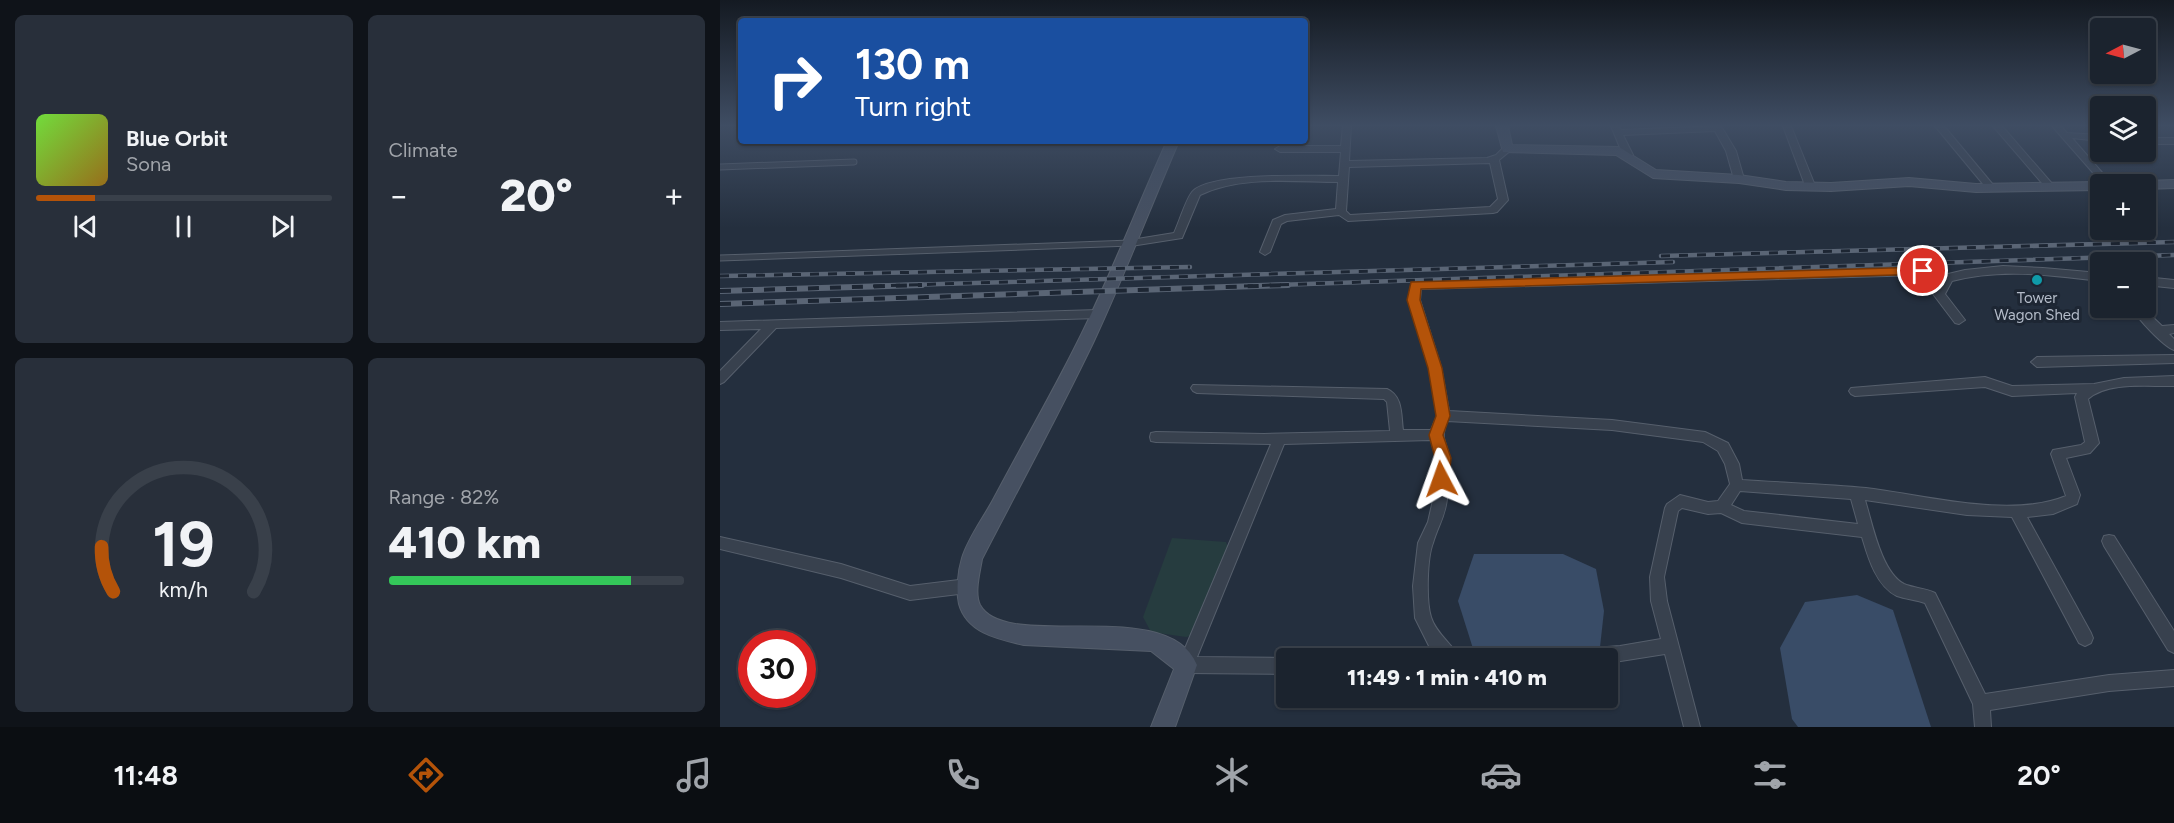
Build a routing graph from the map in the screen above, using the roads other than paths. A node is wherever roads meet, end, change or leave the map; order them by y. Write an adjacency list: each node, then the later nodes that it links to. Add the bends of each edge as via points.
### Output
1 (1494, 159): 23 (street, via 1503,200 1493,210 1355,219)
2 (1164, 160): 24 (street)
3 (1344, 160): 12 (street)
4 (1466, 160): 12 (street)
5 (1634, 160): 16 (street, via 1653,174)
6 (1734, 160): 16 (street)
7 (1800, 160): 20 (street)
8 (1967, 160): 21 (street)
9 (2027, 160): 22 (street)
10 (2086, 160): 14 (street)
11 (854, 162): 13 (lane)
12 (1344, 164): 15 (street)
13 (720, 167)
14 (2099, 174)
15 (1342, 179): 23 (street); 24 (street, via 1212,186 1196,193 1178,236)
16 (1739, 179): 20 (street)
17 (2174, 184): 18 (street)
18 (2156, 185)
19 (2090, 186): 22 (street)
20 (1811, 188): 21 (street, via 1909,182)
21 (1991, 188): 22 (street)
22 (2051, 188)
23 (1341, 212): 25 (street, via 1277,222)
24 (1131, 243): 26 (lane); 31 (street)
25 (1265, 252)
26 (720, 258)
27 (2090, 276): 28 (street, via 1987,270)
28 (1948, 278): 33 (street, via 1940,294); 46 (street, via 1923,271 1416,285 1414,300 1433,360)
29 (2156, 282): 30 (street)
30 (2174, 284)
31 (1098, 314): 34 (street); 58 (street, via 982,537 972,558)
32 (2147, 318): 37 (street)
33 (1959, 320)
34 (773, 324): 35 (street); 41 (street)
35 (720, 326)
36 (2174, 329): 37 (street)
37 (2159, 331): 38 (street)
38 (2174, 346)
39 (2174, 359): 40 (street)
40 (2037, 362)
41 (720, 379)
42 (2174, 381): 44 (street)
43 (1197, 388): 47 (street, via 1387,394 1394,400)
44 (2091, 388): 45 (street, via 2012,391 1985,382); 54 (street, via 2081,397 2092,443 2081,452 2058,454 2073,491 2072,500 2057,507)
45 (1855, 391)
46 (1443, 416): 48 (street); 51 (street, via 1612,425 1705,437 1723,447)
47 (1397, 434): 48 (street); 50 (street)
48 (1436, 435): 62 (street, via 1443,458 1440,500 1425,543 1420,586 1423,618)
49 (1156, 437): 50 (street)
50 (1280, 438): 64 (street)
51 (1737, 485): 52 (street); 53 (street)
52 (1856, 493): 54 (street); 55 (street)
53 (1722, 507): 55 (street, via 1742,517); 60 (street, via 1680,501 1672,508 1657,577 1659,601)
54 (2016, 511): 59 (street)
55 (1868, 531): 67 (street, via 1890,583 1900,590 1922,593 1936,606)
56 (2109, 541): 61 (street)
57 (720, 543): 58 (street, via 841,571 910,593)
58 (967, 586): 64 (street, via 968,607 978,620 993,626 1024,635 1152,640)
59 (2085, 638)
60 (1672, 645): 63 (street); 69 (street)
61 (2174, 645)
62 (1441, 648)
63 (1618, 654)
64 (1186, 665): 65 (street); 68 (street)
65 (1276, 666)
66 (2174, 678): 67 (street, via 2109,683)
67 (1981, 703): 70 (street)
68 (1163, 727)
69 (1692, 727)
70 (1983, 727)

